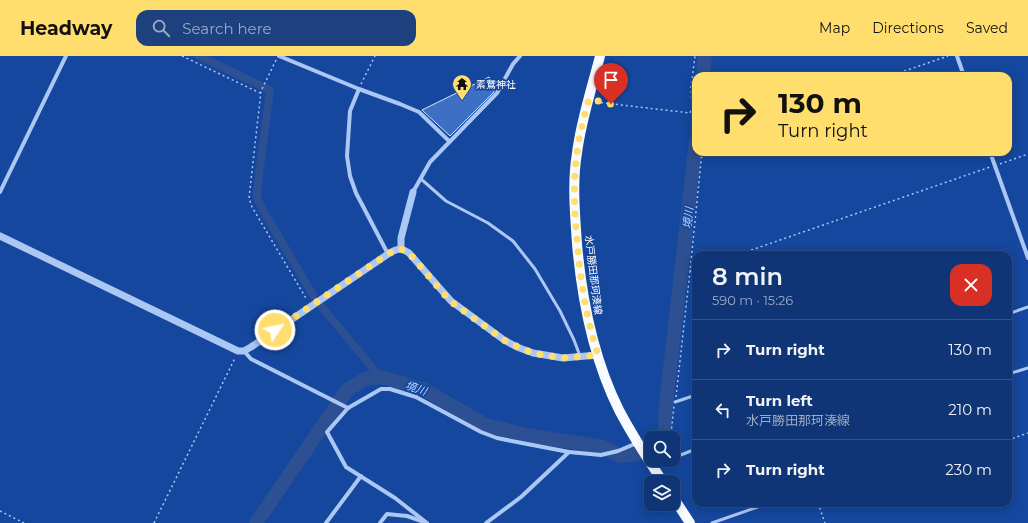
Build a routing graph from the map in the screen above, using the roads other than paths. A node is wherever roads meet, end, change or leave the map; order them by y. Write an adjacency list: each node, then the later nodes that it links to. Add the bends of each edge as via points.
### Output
1 (66, 56): 11 (street)
2 (278, 56): 7 (street)
3 (520, 56): 8 (street, via 497,93)
4 (600, 56): 20 (main road, 水戸勝田那珂湊線, via 577,152 574,176 580,272 586,311)
5 (957, 56): 6 (street)
6 (963, 72)
7 (359, 89): 8 (street, via 419,112); 15 (street, via 350,111 350,176 356,193)
8 (449, 141): 10 (street, via 430,162)
9 (992, 156): 16 (street)
10 (421, 179): 12 (street); 21 (lane, via 446,201 488,223 513,241 535,269 560,311)
11 (0, 192)
12 (413, 192): 14 (street, via 401,238)
13 (0, 236): 19 (street)
14 (401, 248): 15 (street); 21 (street, via 409,253 450,301 504,340 548,357)
15 (388, 254): 19 (street)
16 (1028, 258)
17 (1028, 308): 18 (lane)
18 (1012, 313)
19 (241, 351): 26 (street, via 251,359)
20 (598, 355): 21 (street); 27 (main road, 水戸勝田那珂湊線, via 614,400)
21 (581, 357)
22 (1028, 368): 23 (lane)
23 (1012, 373)
24 (692, 396): 25 (lane)
25 (675, 402)
26 (348, 408): 29 (street, via 380,389 390,389 416,397 480,432 497,438); 34 (street, via 327,432 346,467)
27 (637, 443): 29 (street, via 601,455); 32 (main road, 水戸勝田那珂湊線)
28 (692, 450): 30 (lane)
29 (569, 452): 40 (street, via 521,497)
30 (680, 454)
31 (657, 467): 32 (lane)
32 (654, 469): 33 (main road, 水戸勝田那珂湊線)
33 (658, 475)
34 (361, 476): 37 (street); 39 (street, via 395,498)
35 (758, 507): 42 (lane)
36 (680, 508): 41 (main road)
37 (326, 523)
38 (380, 523): 39 (street, via 387,514 407,516)
39 (426, 523)
40 (486, 523)
41 (690, 523)
42 (712, 523)

